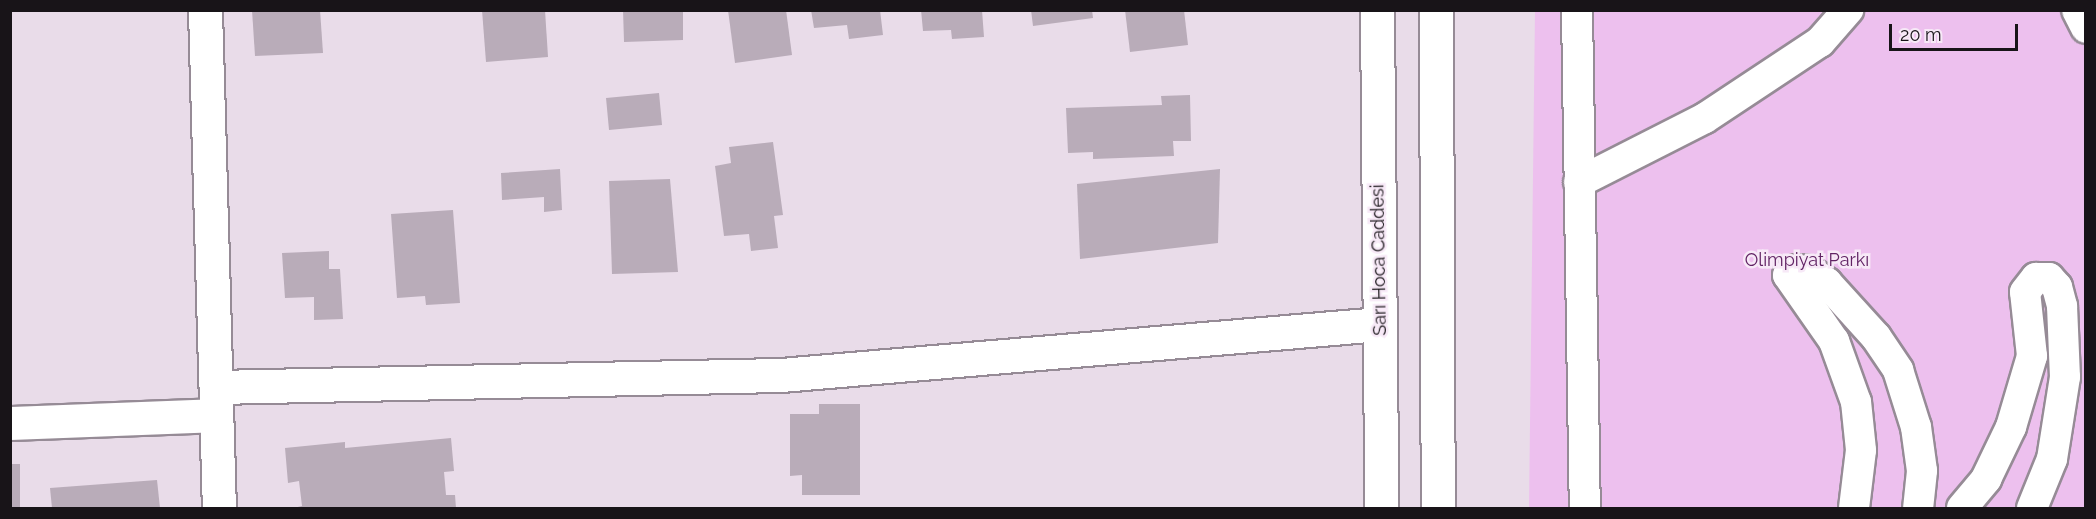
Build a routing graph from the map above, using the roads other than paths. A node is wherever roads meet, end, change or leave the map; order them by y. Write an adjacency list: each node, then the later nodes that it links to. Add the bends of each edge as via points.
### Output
1 (206, 10): 12 (street)
2 (1377, 10): 10 (street, Sarı Hoca Caddesi)
3 (1436, 10): 16 (street)
4 (1577, 10): 8 (street)
5 (1848, 10): 8 (street, via 1820,42 1705,118)
6 (2077, 10): 7 (street)
7 (2085, 28)
8 (1579, 182): 17 (street)
9 (2062, 306): 11 (street); 20 (street, via 2057,287 2049,278 2036,278 2025,292 2031,356 2017,407 1986,479); 21 (street, via 2065,377 2052,459)
10 (1380, 324): 12 (street, via 782,375); 15 (street, Sarı Hoca Caddesi)
11 (2085, 350)
12 (216, 401): 13 (street); 14 (street)
13 (10, 423)
14 (219, 508)
15 (1382, 508)
16 (1438, 508)
17 (1585, 508)
18 (1854, 508): 19 (street, via 1861,450 1856,402 1834,341 1788,275 1796,270 1810,271 1827,283 1876,337 1898,370 1922,471)
19 (1918, 508)
20 (1962, 508)
21 (2032, 508)

